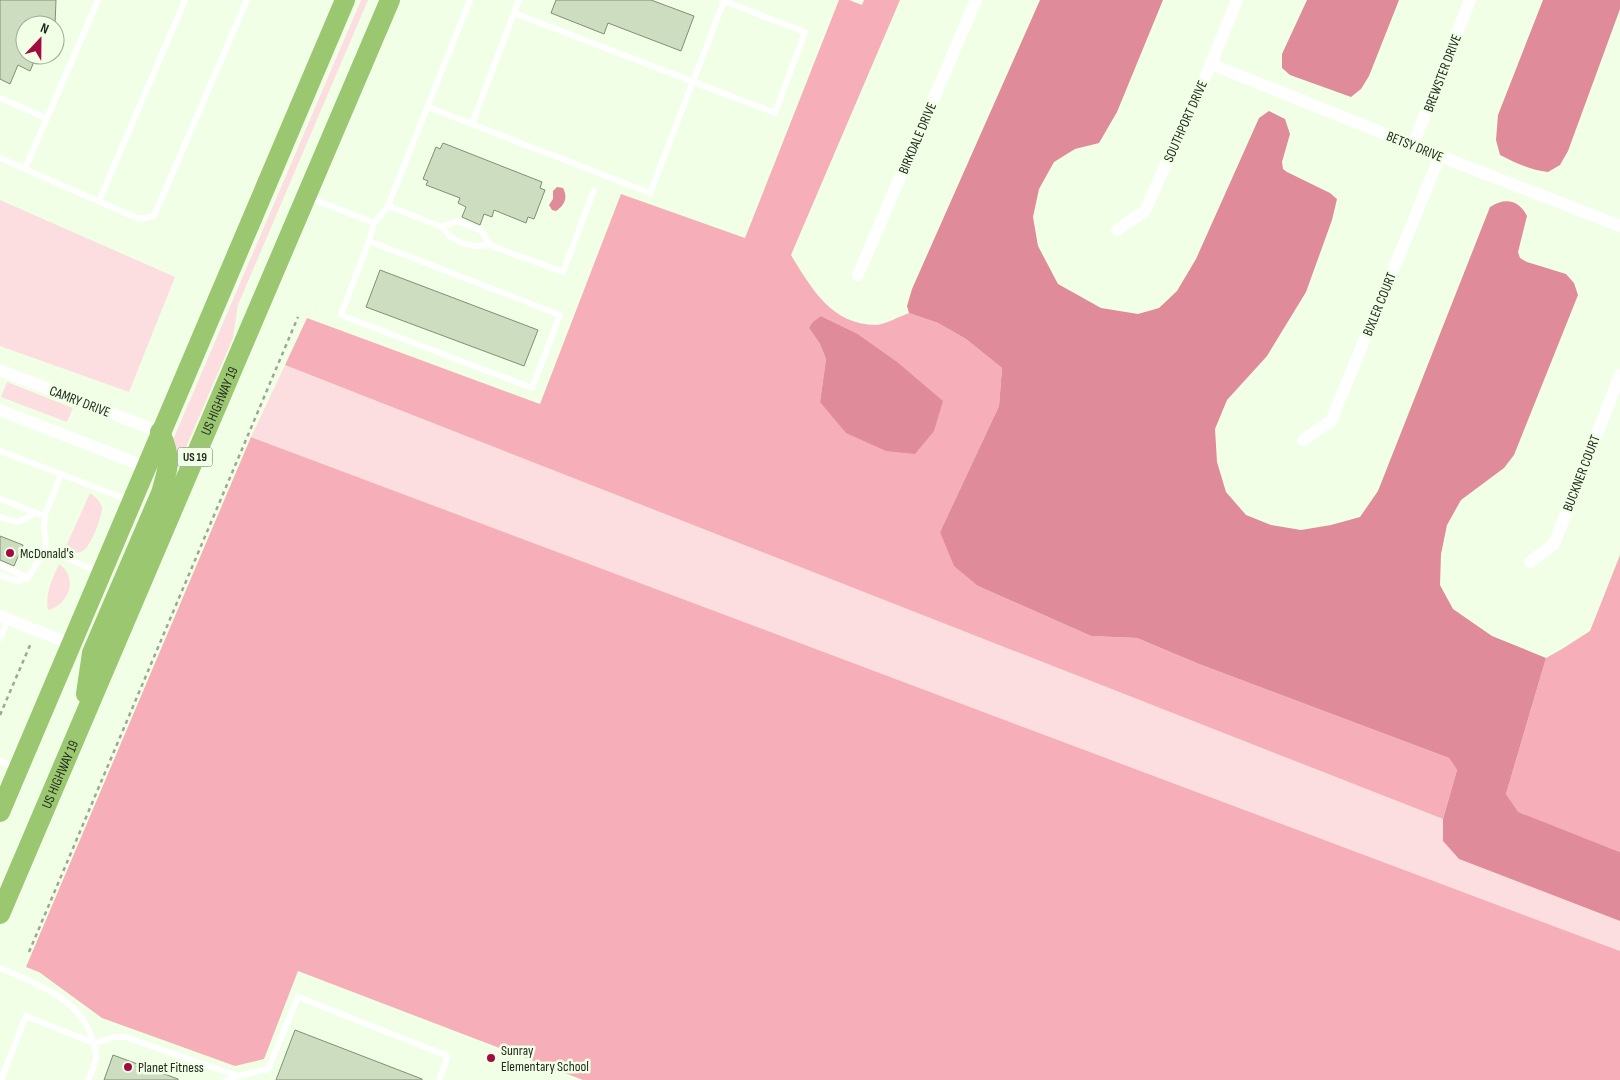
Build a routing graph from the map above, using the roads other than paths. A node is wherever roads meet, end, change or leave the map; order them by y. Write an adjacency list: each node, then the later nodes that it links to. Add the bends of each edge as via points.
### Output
1 (98, 0): 17 (lane)
2 (186, 0): 25 (lane)
3 (247, 0): 25 (lane, via 154,216 139,219)
4 (345, 0): 37 (highway)
5 (390, 0): 24 (highway, US HIGHWAY 19 / US 19)
6 (470, 0): 16 (lane)
7 (519, 0): 12 (lane)
8 (723, 0): 14 (lane); 14 (lane, via 805,32 775,112)
9 (976, 0): 33 (street, BIRKDALE DRIVE)
10 (1237, 0): 13 (street, SOUTHPORT DRIVE)
11 (1470, 0): 19 (street, BREWSTER DRIVE)
12 (514, 13): 14 (lane); 18 (lane)
13 (1211, 64): 19 (street, BETSY DRIVE); 30 (street, SOUTHPORT DRIVE, via 1145,211)
14 (693, 81): 18 (lane, via 650,193)
15 (0, 98): 17 (lane)
16 (428, 107): 18 (lane); 26 (lane)
17 (46, 118): 22 (lane)
18 (472, 124)
19 (1413, 145): 20 (street, BETSY DRIVE)
20 (1440, 156): 28 (street, BETSY DRIVE); 38 (street, BIXLER COURT, via 1331,421)
21 (0, 158): 22 (lane)
22 (24, 169): 25 (lane)
23 (594, 190): 32 (lane, via 563,272)
24 (306, 196): 27 (lane); 56 (highway, US HIGHWAY 19 / US 19)
25 (98, 201)
26 (388, 206): 27 (lane); 29 (lane)
27 (374, 222): 31 (lane)
28 (1619, 222)
29 (442, 227): 32 (lane, via 461,243); 32 (lane, via 457,221 482,231)
30 (1117, 230)
31 (369, 241): 31 (lane, via 560,315 532,388 341,315)
32 (489, 245)
33 (858, 276)
34 (0, 370): 37 (street, CAMRY DRIVE)
35 (1620, 375): 48 (street, BUCKNER COURT, via 1554,544)
36 (0, 410): 40 (street)
37 (160, 432): 40 (highway); 56 (highway, via 168,450 166,475 92,653)
38 (1303, 440)
39 (0, 451): 41 (lane)
40 (146, 467): 43 (highway)
41 (61, 474): 43 (lane); 45 (lane)
42 (0, 498): 44 (lane)
43 (131, 501): 50 (highway)
44 (35, 512): 45 (lane); 46 (lane, via 20,522)
45 (45, 516): 47 (lane)
46 (0, 517)
47 (45, 548): 50 (lane); 52 (lane)
48 (1530, 562)
49 (0, 565): 52 (lane)
50 (101, 573): 55 (highway)
51 (0, 575): 52 (lane, via 17,580)
52 (28, 578)
53 (4, 617): 54 (lane); 55 (street)
54 (0, 639)
55 (71, 644): 58 (highway)
56 (82, 720): 60 (highway, US HIGHWAY 19 / US 19)
57 (0, 761): 58 (lane)
58 (19, 768): 59 (highway)
59 (0, 812)
60 (0, 914)
61 (0, 968): 62 (lane, via 41,986 63,1000 81,1016)
62 (94, 1043): 63 (lane, via 125,1037); 64 (lane, via 26,1016); 65 (lane, via 96,1060)
63 (238, 1076): 66 (lane); 67 (lane, via 268,1069 298,997 448,1056)
64 (1, 1080)
65 (88, 1080)
66 (227, 1080)
67 (439, 1080)

